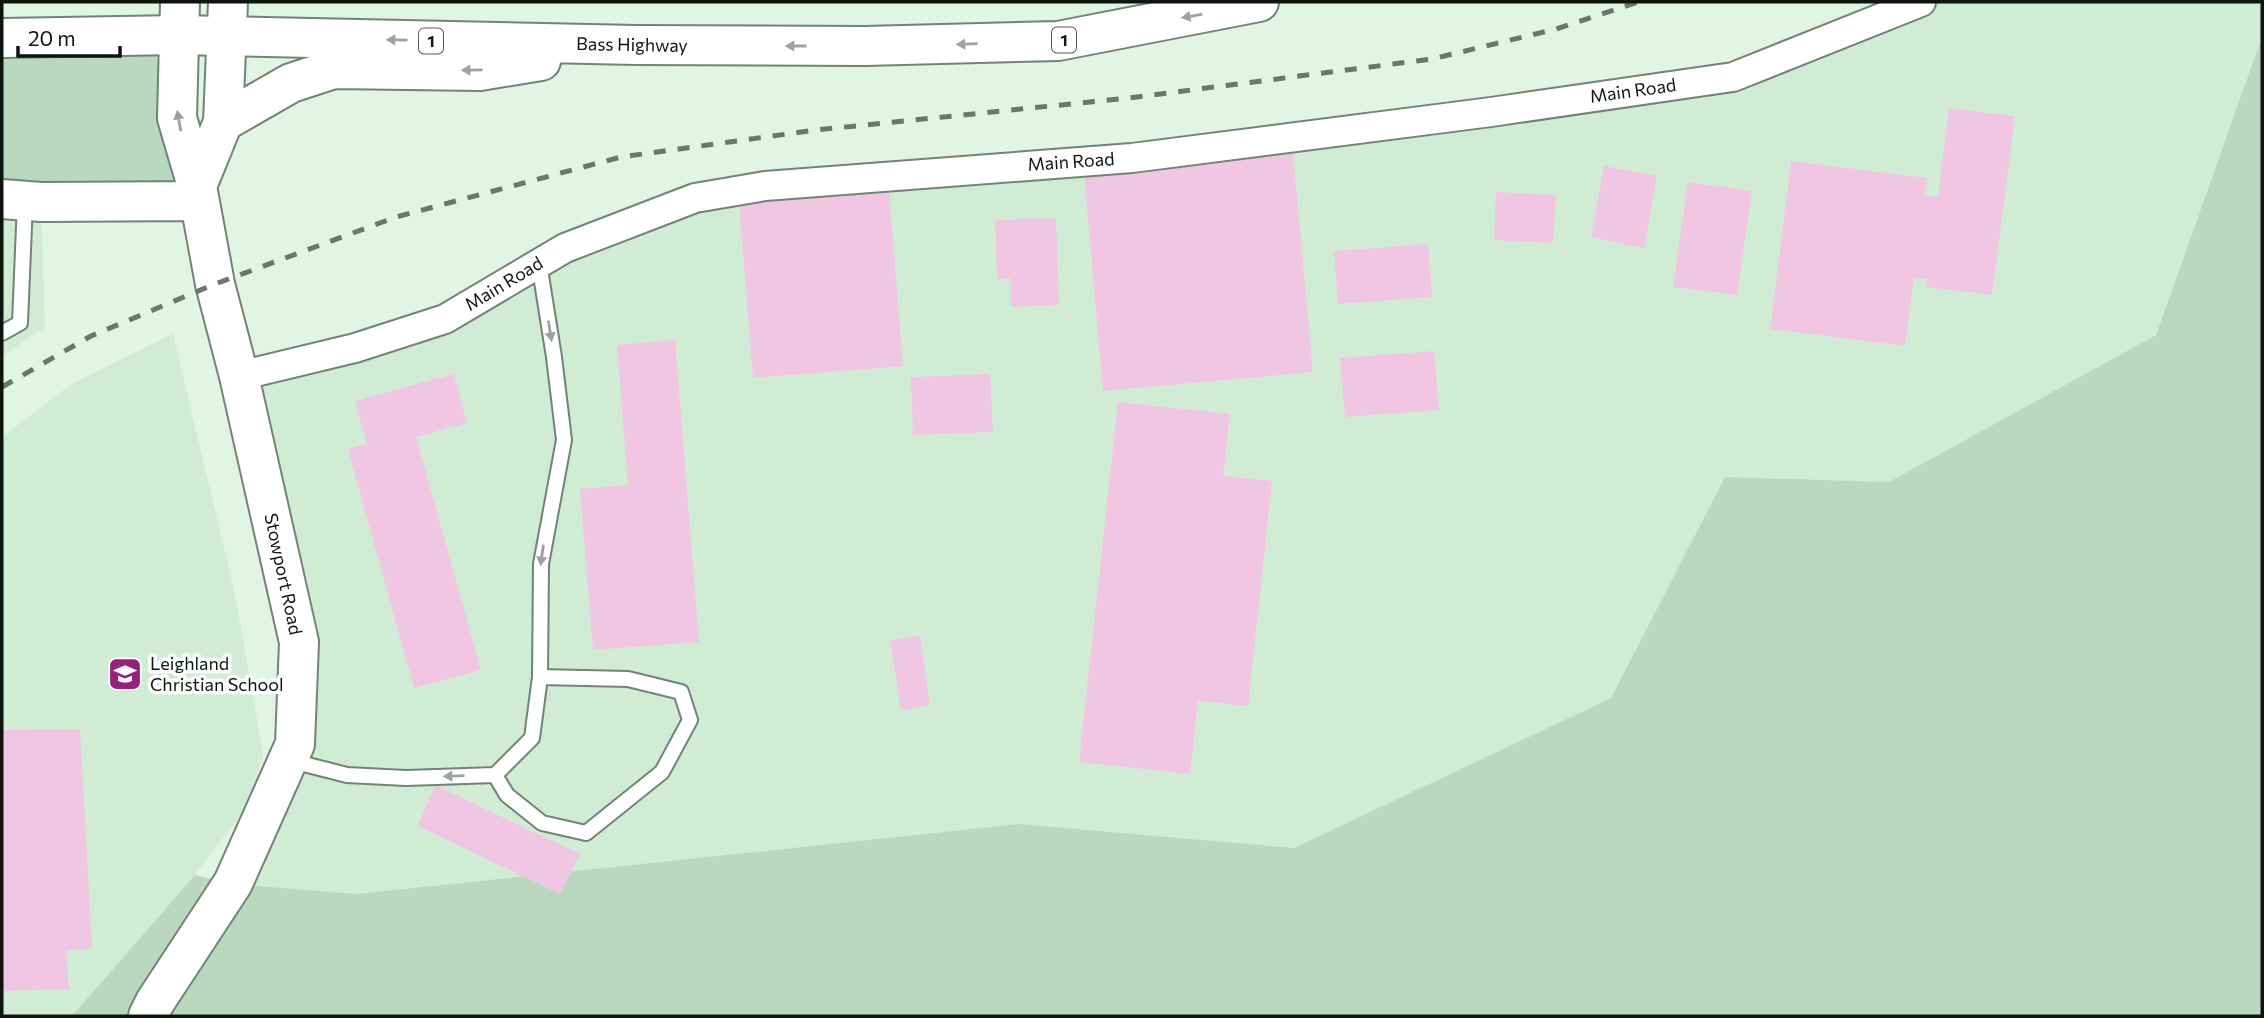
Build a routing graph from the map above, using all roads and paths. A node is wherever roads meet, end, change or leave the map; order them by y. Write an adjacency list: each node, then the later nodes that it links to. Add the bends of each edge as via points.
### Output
1 (1259, 2): 6 (main road, Bass Highway / 1, one-way to 6, via 1058,41 865,47)
2 (1921, 2): 10 (street, Main Road, via 1733,77 1132,158 765,186 695,198 565,248)
3 (180, 18): 4 (main road, Bass Highway / 1); 5 (main road, Bass Highway / 1); 8 (main road, Stowport Road, one-way to 3, via 177,117)
4 (227, 19): 6 (main road, Bass Highway / 1, one-way to 4); 7 (main road)
5 (2, 38)
6 (636, 45): 7 (main road, one-way to 7, via 480,71 334,69 291,83)
7 (223, 122): 8 (main road)
8 (197, 194): 9 (main road); 12 (main road, Stowport Road)
9 (13, 200): 11 (lane, via 20,323)
10 (539, 263): 12 (street, Main Road, via 445,319 355,348); 13 (lane, one-way to 13, via 564,440 541,564)
11 (2, 333)
12 (239, 376): 14 (main road, Stowport Road, via 299,642 295,744)
13 (540, 677): 15 (lane, via 532,738); 15 (lane, via 628,679 681,692 690,720 662,772 586,833 542,823 507,795)
14 (287, 760): 15 (lane, one-way to 14, via 347,775); 16 (main road, Stowport Road, via 233,884)
15 (495, 775)
16 (148, 1016)

